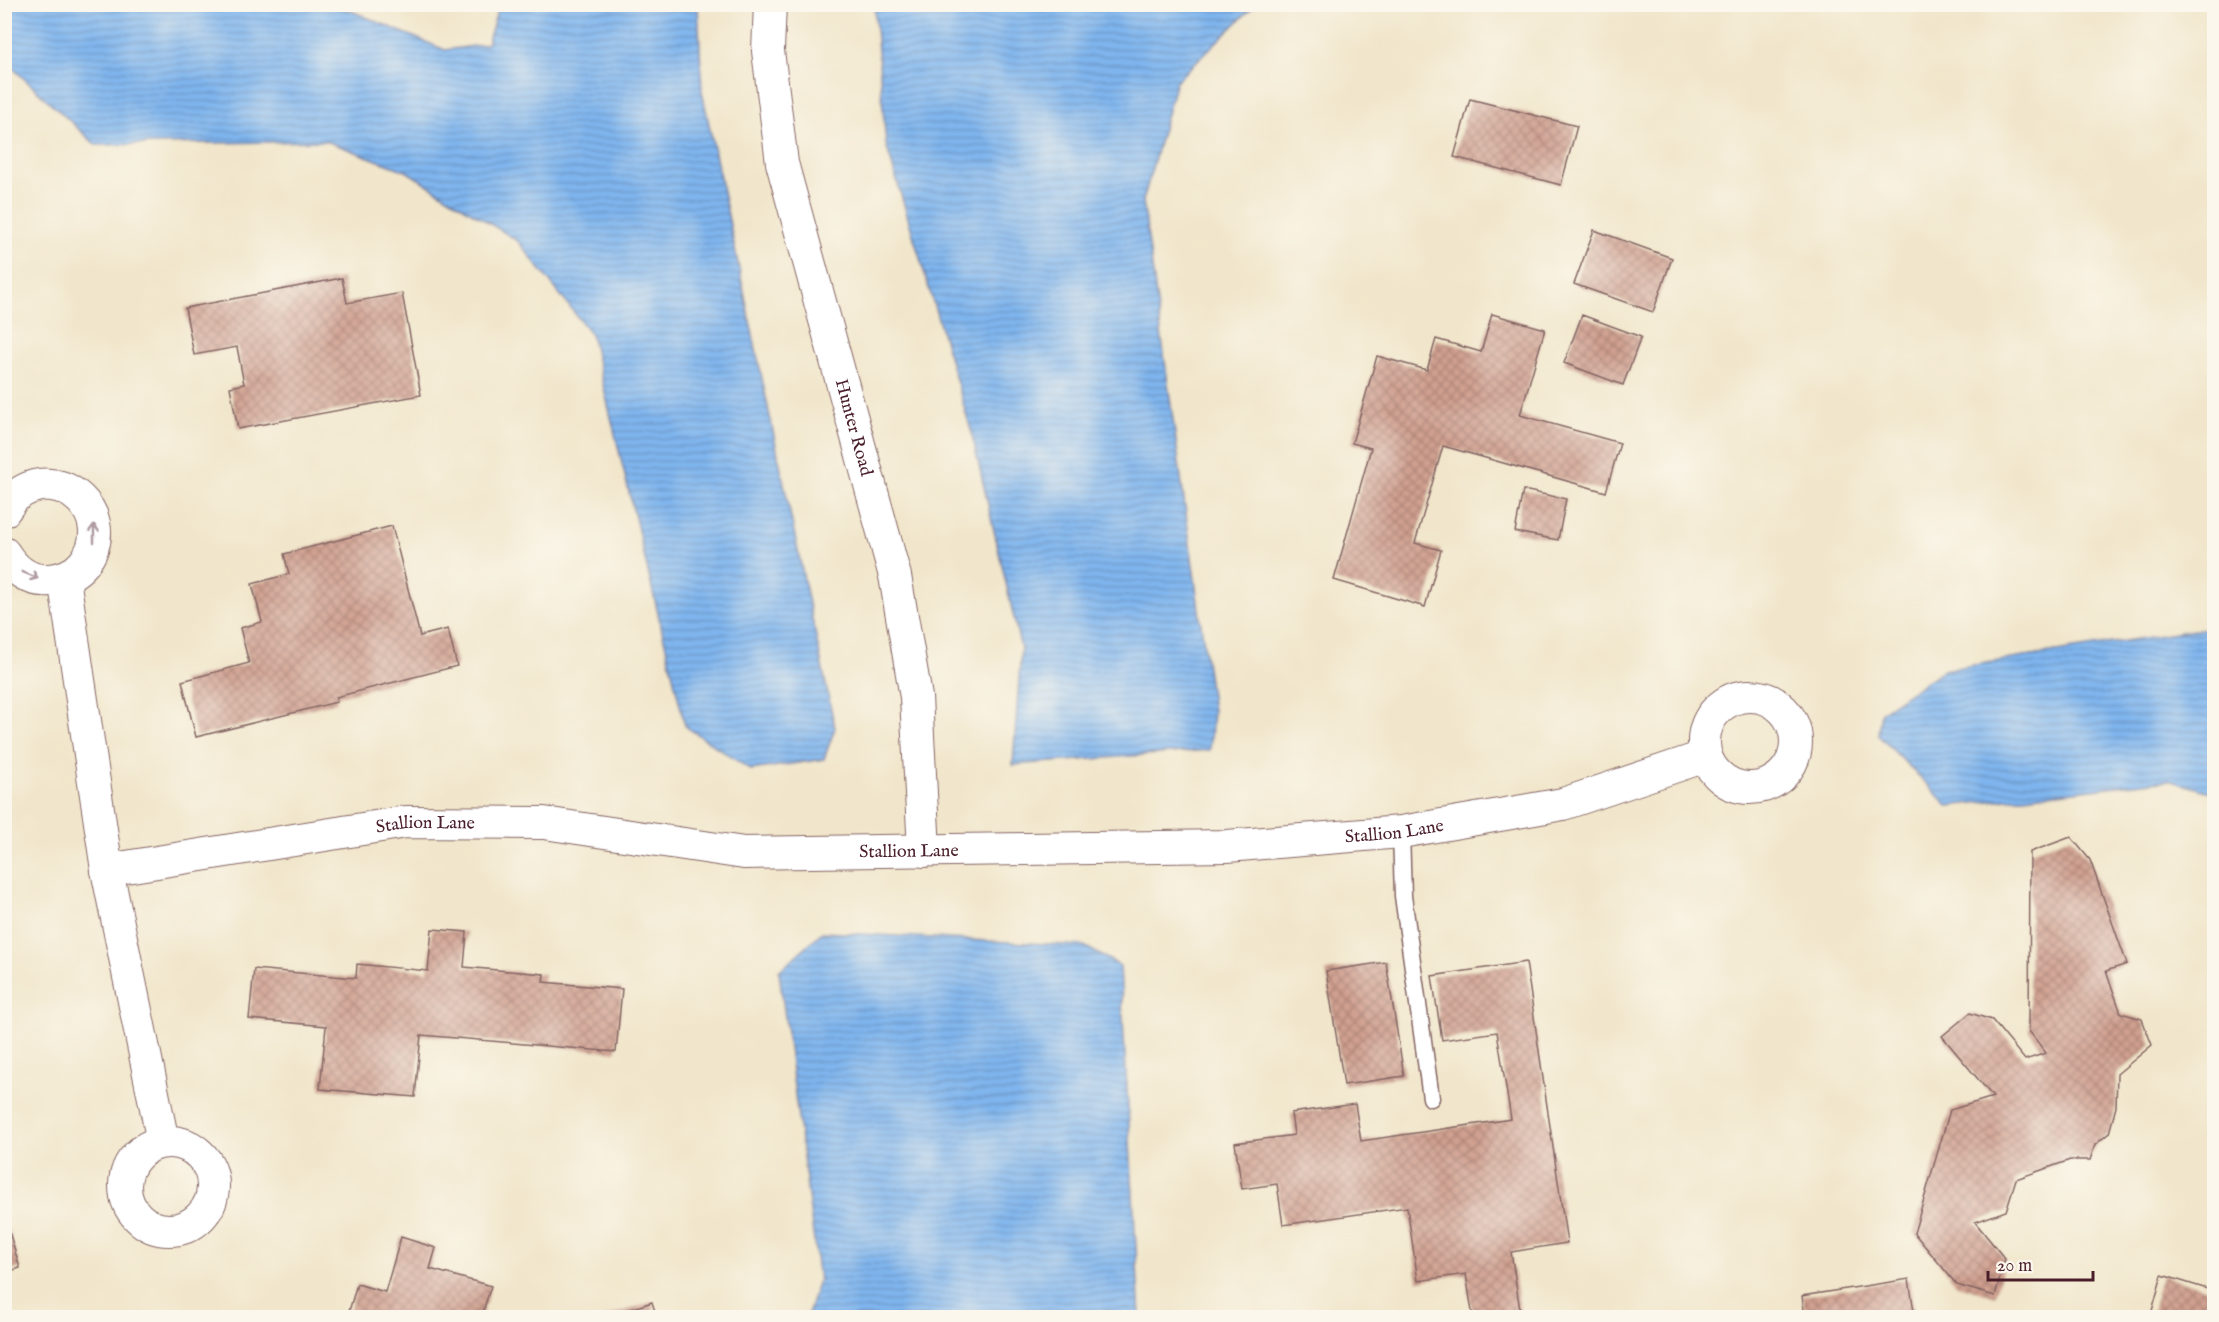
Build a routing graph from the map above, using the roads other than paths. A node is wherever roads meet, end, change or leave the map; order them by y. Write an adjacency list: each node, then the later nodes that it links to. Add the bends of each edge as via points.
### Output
1 (770, 4): 7 (street, Hunter Road, via 768,51 782,163 895,576 916,697)
2 (4, 511): 4 (street, one-way to 2, via 92,554 95,526 84,500 69,489 50,484 15,496)
3 (4, 553): 4 (street, one-way to 4, via 27,576 45,580)
4 (64, 578): 8 (street)
5 (1706, 756): 6 (street, Stallion Lane, via 1563,804)
6 (1401, 832): 7 (street, Stallion Lane, via 1227,846); 9 (lane, via 1403,896)
7 (924, 851): 8 (street, Stallion Lane, via 744,854 544,823 406,822)
8 (108, 870): 10 (street)
9 (1431, 1098)
10 (163, 1142)

